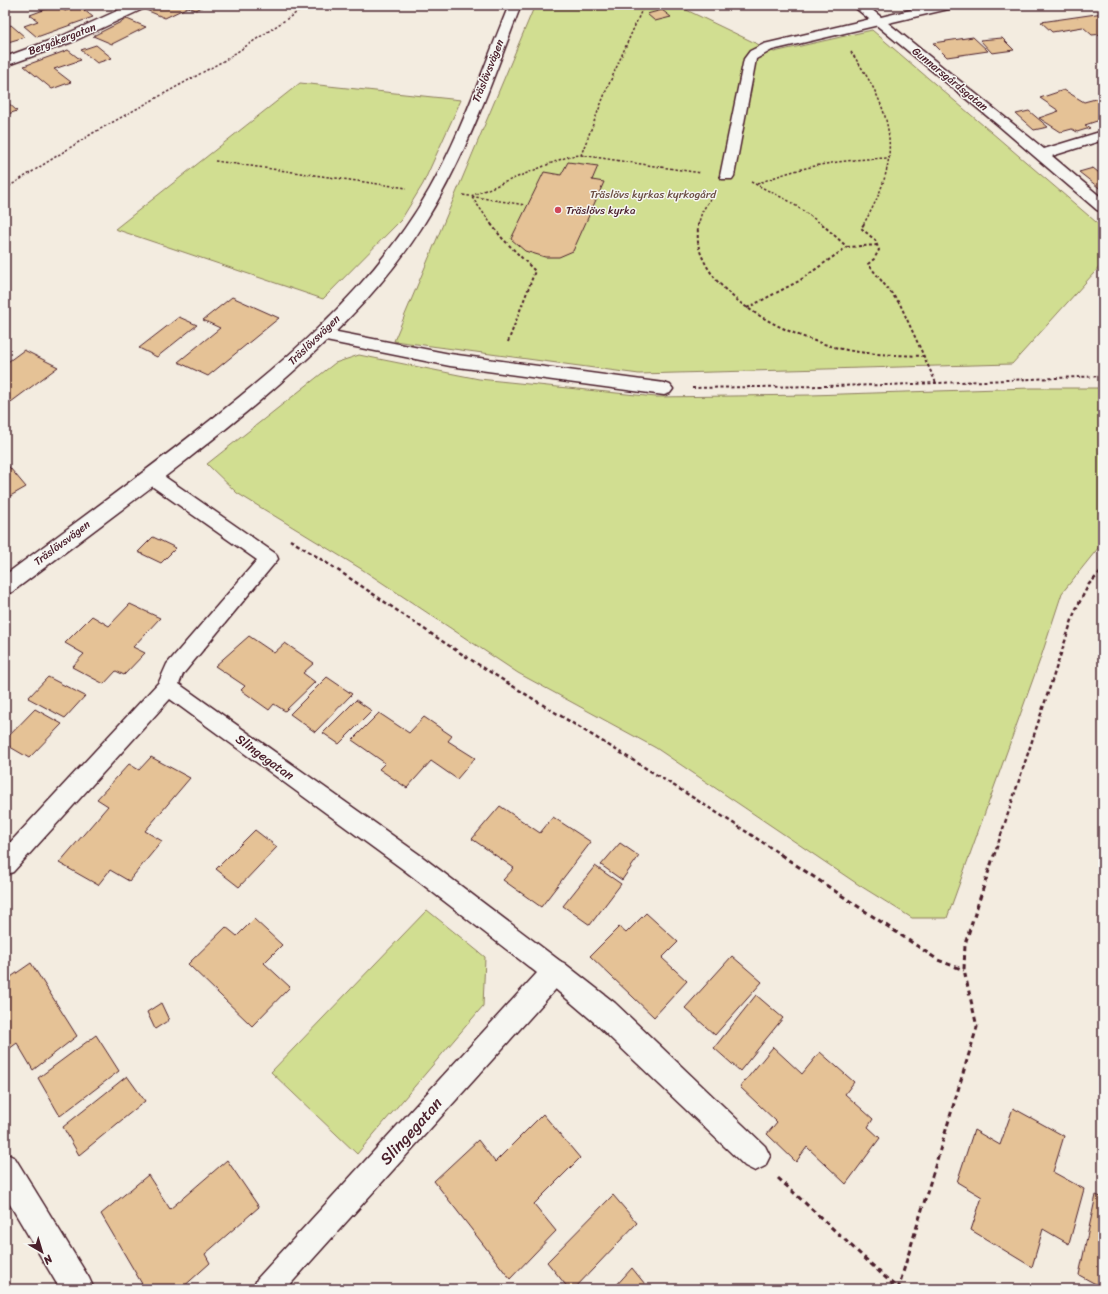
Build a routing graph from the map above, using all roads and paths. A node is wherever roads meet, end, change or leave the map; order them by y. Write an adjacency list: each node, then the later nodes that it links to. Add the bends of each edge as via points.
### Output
1 (140, 5): 9 (street, Bergåkergatan, via 67,39)
2 (308, 5): 17 (path, via 224,60 92,133)
3 (515, 5): 18 (street, Träslövsvägen, via 457,148)
4 (644, 5): 11 (path)
5 (858, 5): 7 (street, Gunnarsgårdsgatan)
6 (948, 5): 7 (street)
7 (878, 21): 8 (lane); 12 (street, Gunnarsgårdsgatan)
8 (831, 32): 13 (path, via 847,47 874,85 888,121 891,138); 15 (lane, via 768,47 750,59)
9 (8, 58)
10 (1103, 134): 12 (street)
11 (581, 155): 15 (path); 19 (path, via 559,160)
12 (1041, 155): 21 (street, Gunnarsgårdsgatan)
13 (890, 158): 16 (path, via 813,164); 22 (path, via 883,189 861,228 871,234)
14 (215, 161): 18 (path)
15 (727, 176): 16 (path); 24 (path, via 701,213 698,240 703,258 711,272)
16 (757, 184): 23 (path, via 824,224)
17 (5, 189)
18 (434, 192): 19 (path); 25 (street, Träslövsvägen, via 413,228 382,269)
19 (471, 196): 20 (path); 27 (path, via 502,238 535,271)
20 (525, 205)
21 (1103, 207)
22 (878, 245): 23 (path); 26 (path, via 880,248 877,256 868,264 900,304)
23 (847, 247): 24 (path, via 807,277)
24 (747, 308): 26 (path, via 775,326 831,346 886,355)
25 (322, 335): 27 (street, via 382,349); 31 (street, Träslövsvägen, via 262,389)
26 (924, 356): 29 (path)
27 (498, 368): 30 (street)
28 (1103, 376): 29 (path)
29 (936, 383): 30 (path)
30 (664, 389)
31 (152, 477): 34 (street, Träslövsvägen); 35 (lane, via 269,559 174,670)
32 (285, 536): 37 (path, via 337,568 448,645 722,815 938,960)
33 (1103, 570): 37 (path, via 1095,575 1080,599 1065,639 965,944)
34 (5, 586)
35 (168, 687): 36 (lane); 38 (lane, Slingegatan, via 399,854)
36 (5, 864)
37 (964, 970): 43 (path, via 977,1027)
38 (555, 972): 39 (street, Slingegatan, via 605,1013); 42 (lane, Slingegatan)
39 (755, 1156): 43 (path)
40 (5, 1168): 41 (street)
41 (78, 1289)
42 (267, 1289)
43 (898, 1289)

